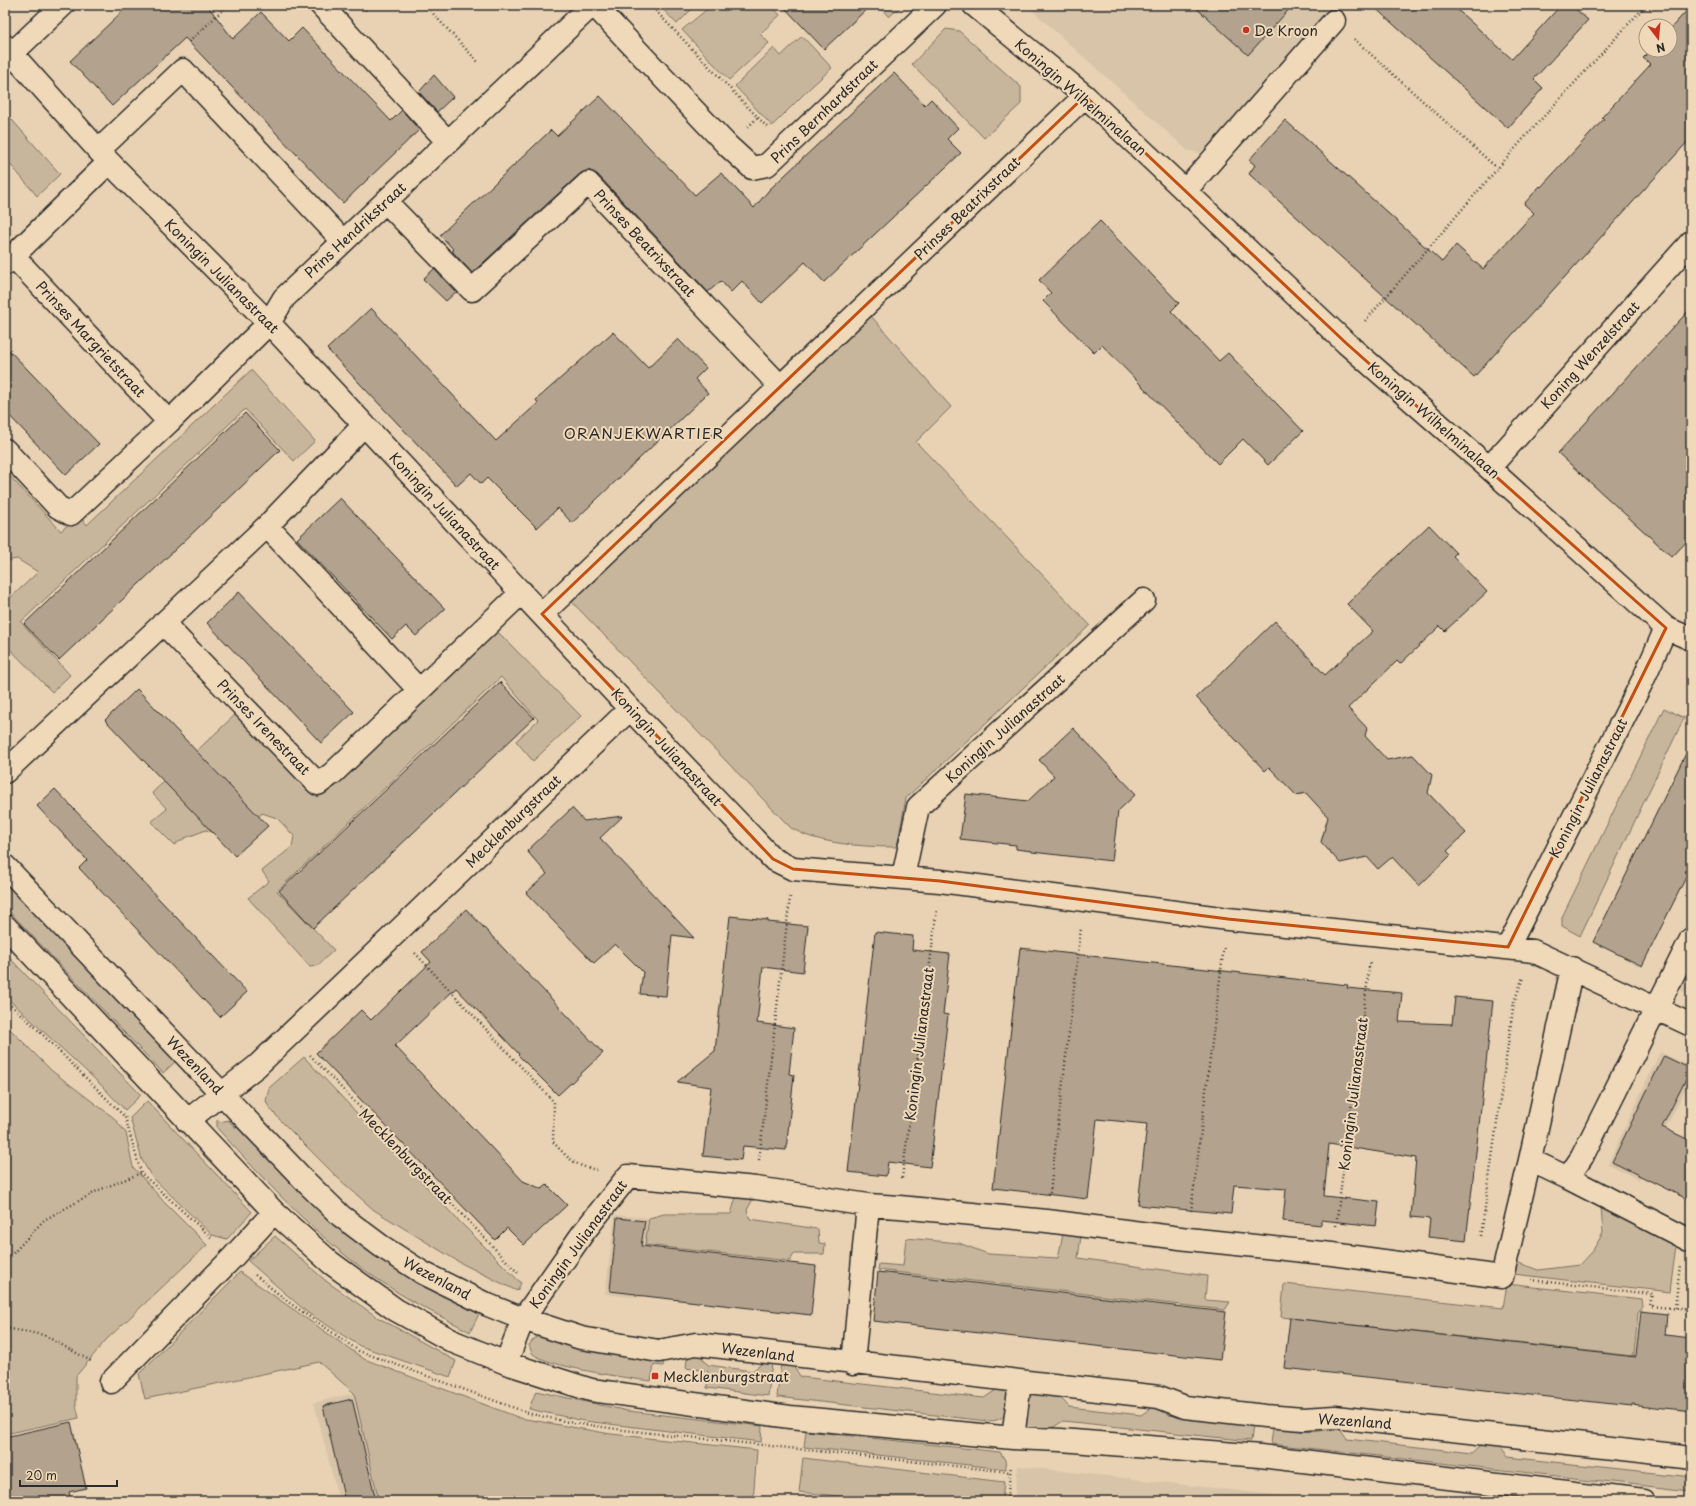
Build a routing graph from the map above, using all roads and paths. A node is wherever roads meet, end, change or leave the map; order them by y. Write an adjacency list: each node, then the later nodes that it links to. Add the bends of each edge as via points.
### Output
1 (63, 5): 11 (street)
2 (228, 5): 13 (path, via 188,44)
3 (321, 5): 15 (street)
4 (425, 5): 12 (path)
5 (593, 5): 15 (street, Prins Hendrikstraat); 16 (street, Prins Bernhardstraat, via 752,168 767,165)
6 (650, 5): 16 (path)
7 (935, 5): 16 (street, Prins Bernhardstraat)
8 (974, 5): 14 (street, Koningin Wilhelminalaan)
9 (1646, 5): 18 (path)
10 (1334, 21): 18 (path); 19 (street)
11 (7, 53): 17 (street, Koningin Julianastraat)
12 (479, 63)
13 (183, 70): 17 (street); 21 (street)
14 (1084, 96): 19 (street, Koningin Wilhelminalaan); 26 (street, Prinses Beatrixstraat)
15 (448, 142): 20 (street, Prins Hendrikstraat)
16 (785, 148)
17 (104, 156): 23 (street, Prinses Margrietstraat); 24 (street, Koningin Julianastraat)
18 (1498, 169): 25 (path)
19 (1185, 192): 25 (street, Koningin Wilhelminalaan)
20 (386, 202): 21 (street, Prins Hendrikstraat); 26 (street, Prinses Beatrixstraat, via 472,290 588,183)
21 (343, 241): 24 (street, Prins Hendrikstraat, via 284,298)
22 (1691, 242): 30 (street, Koning Wenzelstraat)
23 (9, 260): 27 (street, Prinses Margrietstraat)
24 (269, 323): 27 (street); 28 (street, Koningin Julianastraat)
25 (1346, 343): 30 (street, Koningin Wilhelminalaan)
26 (780, 386): 34 (street, Prinses Beatrixstraat)
27 (169, 422): 29 (street, via 71,514 58,507)
28 (364, 425): 31 (street); 32 (street, Koningin Julianastraat)
29 (5, 450)
30 (1489, 468): 36 (street, Koningin Wilhelminalaan)
31 (267, 526): 35 (street); 38 (street)
32 (522, 592): 34 (street, Koningin Julianastraat); 38 (street, Prinses Irenestraat)
33 (1144, 600): 43 (street, Koningin Julianastraat, via 918,807)
34 (542, 614): 39 (street, Koningin Julianastraat)
35 (163, 623): 38 (street, Prinses Irenestraat, via 318,784 333,773); 40 (street)
36 (1666, 628): 37 (street, Koningin Wilhelminalaan); 51 (street, Koningin Julianastraat, via 1643,680)
37 (1691, 639)
38 (419, 690)
39 (630, 709): 42 (street, Koningin Julianastraat, via 773,859); 48 (street, Mecklenburgstraat)
40 (5, 772)
41 (5, 866): 57 (street, Wezenland)
42 (793, 869): 43 (street, Koningin Julianastraat); 63 (path)
43 (903, 877): 44 (street, Koningin Julianastraat)
44 (940, 881): 45 (street, Koningin Julianastraat); 65 (path, Koningin Julianastraat)
45 (1084, 901): 46 (street, Koningin Julianastraat); 67 (path)
46 (1228, 919): 49 (street, Koningin Julianastraat); 68 (path)
47 (5, 926): 58 (street)
48 (396, 932): 56 (street, Mecklenburgstraat); 61 (path, via 554,1102 553,1142 570,1161 584,1167)
49 (1373, 934): 51 (street, Koningin Julianastraat); 70 (path, Koningin Julianastraat)
50 (1691, 939): 54 (street)
51 (1508, 947): 52 (street, Koningin Julianastraat)
52 (1533, 951): 53 (street, Koningin Julianastraat); 72 (path, via 1514,1002)
53 (1572, 968): 54 (street, Koningin Julianastraat); 59 (street)
54 (1656, 1009): 55 (street, Koningin Julianastraat); 62 (street, via 1582,1157)
55 (1691, 1026)
56 (290, 1034): 57 (street, Mecklenburgstraat, via 258,1066); 74 (path, Mecklenburgstraat)
57 (223, 1094): 58 (street, Mecklenburgstraat); 77 (street, Wezenland, via 341,1216 381,1246 423,1272 488,1305)
58 (187, 1121): 66 (street)
59 (1530, 1160): 62 (street); 73 (street)
60 (141, 1173): 71 (path, via 99,1190 44,1220)
61 (628, 1176): 63 (street, Koningin Julianastraat); 74 (street, Koningin Julianastraat, via 583,1233)
62 (1568, 1178): 69 (street)
63 (756, 1188): 64 (street, Koningin Julianastraat)
64 (868, 1205): 65 (street, Koningin Julianastraat); 80 (street)
65 (898, 1206): 67 (street, Koningin Julianastraat)
66 (274, 1212): 79 (street, via 331,1263 396,1310 454,1342); 81 (street)
67 (1047, 1221): 68 (street, Koningin Julianastraat)
68 (1188, 1239): 70 (street, Koningin Julianastraat)
69 (1687, 1239): 75 (path)
70 (1332, 1254): 72 (street, Koningin Julianastraat)
71 (5, 1262)
72 (1476, 1272): 73 (street, Koningin Julianastraat)
73 (1502, 1277): 75 (path, via 1652,1294 1650,1306)
74 (539, 1296): 77 (street, Koningin Julianastraat)
75 (1675, 1308): 76 (path)
76 (1691, 1310)
77 (523, 1319): 79 (street, Koningin Julianastraat); 80 (street, Wezenland, via 581,1338 659,1351 696,1344)
78 (5, 1328): 81 (path, via 44,1335 99,1365)
79 (506, 1363): 83 (street, via 591,1390 790,1417)
80 (853, 1364): 82 (street, Wezenland)
81 (111, 1382)
82 (1020, 1382): 83 (street); 84 (street, Wezenland, via 1159,1397 1186,1407 1265,1416 1303,1419 1336,1417)
83 (1013, 1438): 87 (street, via 1260,1456)
84 (1691, 1457)
85 (1011, 1465): 86 (path)
86 (1007, 1501)
87 (1644, 1501)

